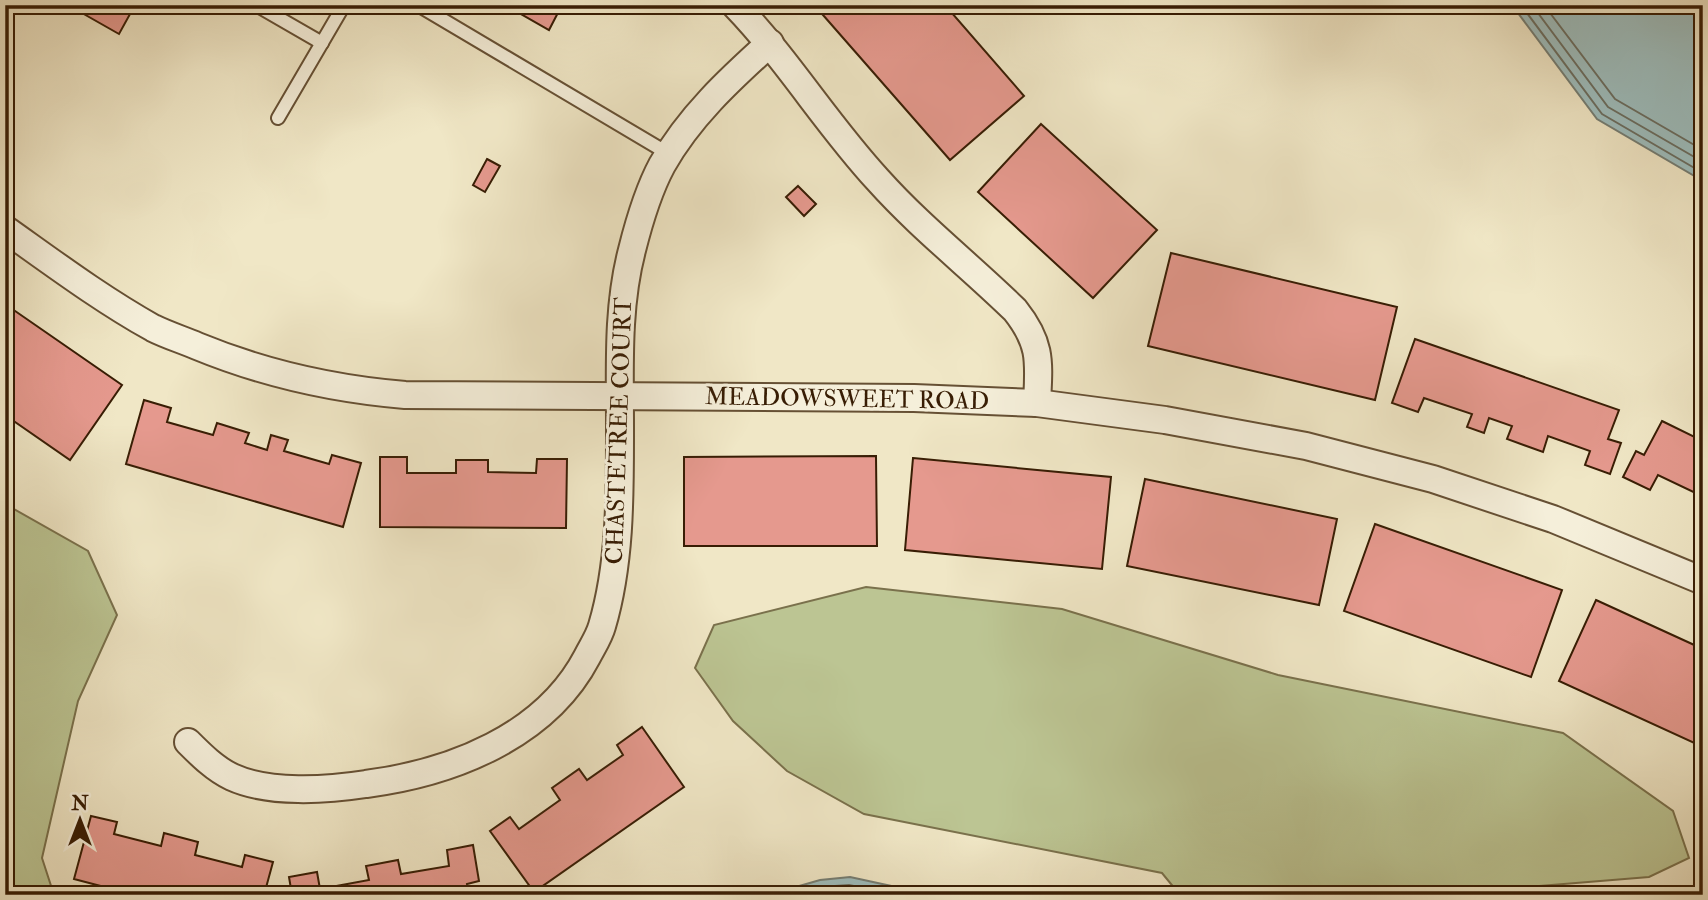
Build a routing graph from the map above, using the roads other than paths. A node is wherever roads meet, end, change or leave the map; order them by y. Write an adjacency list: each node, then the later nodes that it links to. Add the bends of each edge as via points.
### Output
1 (256, 5): 5 (lane)
2 (344, 5): 5 (lane)
3 (418, 5): 8 (lane)
4 (735, 5): 6 (street)
5 (322, 43): 7 (lane)
6 (770, 43): 8 (street, CHASTETREE COURT, via 696,115); 11 (street, via 877,180 1027,324 1038,355)
7 (278, 118)
8 (669, 154): 10 (street, CHASTETREE COURT, via 631,253 623,308)
9 (5, 229): 10 (street, MEADOWSWEET ROAD, via 154,328 297,379 405,395)
10 (620, 397): 11 (street, MEADOWSWEET ROAD); 13 (street, CHASTETREE COURT, via 619,515 602,629 579,673 555,703 526,727 446,765 376,783 303,789 233,778)
11 (1037, 403): 12 (street, MEADOWSWEET ROAD, via 1306,446 1433,479 1553,519)
12 (1703, 581)
13 (188, 742)

